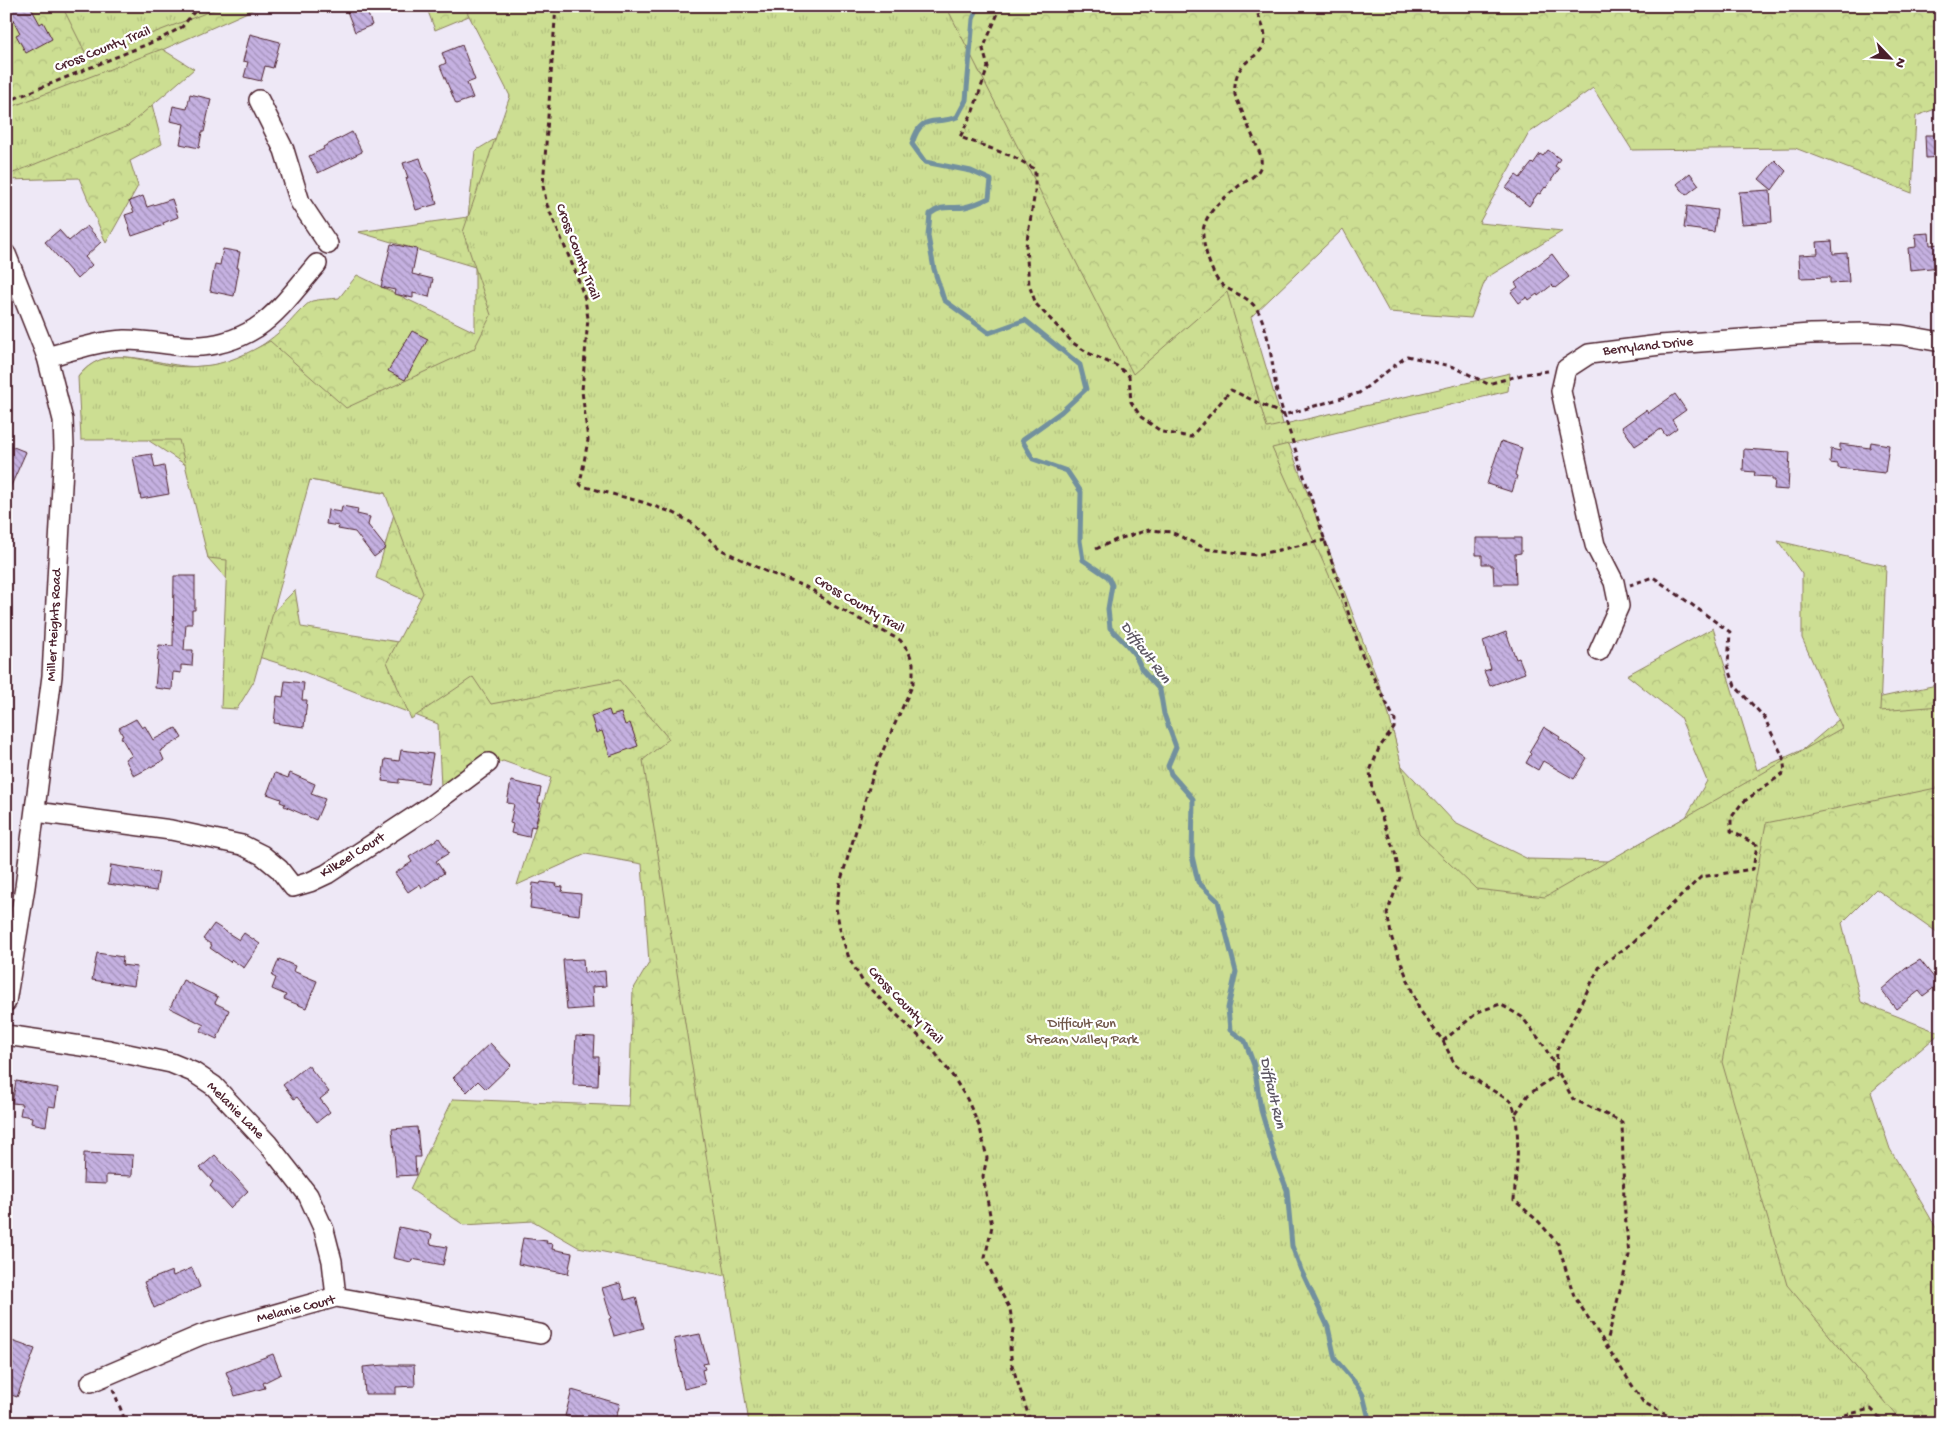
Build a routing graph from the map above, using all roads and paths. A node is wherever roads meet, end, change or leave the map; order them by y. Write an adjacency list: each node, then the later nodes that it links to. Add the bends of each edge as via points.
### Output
1 (199, 6): 6 (path, Cross County Trail, via 182,27 160,39)
2 (556, 6): 30 (path, Cross County Trail, via 543,186 547,205 582,292 588,318 582,391 588,440 580,484 674,513 692,523 720,549 811,589 832,604 900,640 913,664 913,684 875,768 840,883 836,908 849,958 863,982 933,1050 967,1099 980,1128 987,1158 983,1176 992,1226 986,1258 1010,1309 1012,1365)
3 (1001, 6): 13 (path, via 983,49 988,67 960,137 1014,157 1035,169 1035,192 1026,246 1029,285 1036,304 1073,343 1117,366 1129,376 1131,402 1141,416 1162,432 1191,437 1232,390)
4 (1254, 6): 13 (path, via 1266,38 1263,48 1238,69 1234,95 1262,156 1261,167 1214,208 1204,223 1202,236 1212,271 1220,282 1244,296 1257,309)
5 (259, 100): 7 (street, via 284,150 300,202)
6 (6, 102)
7 (328, 244)
8 (6, 254): 11 (street, Miller Heights Road)
9 (317, 264): 11 (street, via 280,307 257,327 226,342 199,347 140,340 108,341)
10 (1941, 342): 12 (street, Berryland Drive, via 1866,333 1660,345 1589,354)
11 (47, 357): 19 (street, Miller Heights Road, via 63,420 64,455 52,676)
12 (1566, 369): 13 (path, via 1525,374 1488,384 1454,367 1407,356 1359,393); 16 (street, via 1561,391 1595,545)
13 (1284, 415): 14 (path)
14 (1325, 540): 15 (path, via 1256,556 1207,549 1171,532 1149,530); 22 (path, via 1362,655 1395,720 1394,728 1379,748 1370,771 1372,791 1395,853 1400,878 1387,913 1392,939 1419,1009)
15 (1096, 549)
16 (1616, 590): 17 (street, via 1619,606); 23 (path, via 1653,577 1730,632 1728,666 1735,686 1764,717 1783,757 1784,772 1742,803 1731,818 1730,831 1757,845 1753,869 1701,877 1630,944 1600,966 1557,1050)
17 (1599, 651)
18 (488, 763): 19 (street, Kilkeel Court, via 429,807 327,874 293,887 279,869 242,845 171,830)
19 (36, 812): 20 (street, Miller Heights Road)
20 (6, 1002)
21 (6, 1035): 25 (street, Melanie Lane, via 171,1062 214,1086 268,1144 313,1204 332,1261)
22 (1443, 1041): 23 (path, via 1478,1012 1500,1004 1522,1017); 24 (path, via 1456,1065 1512,1102)
23 (1556, 1067): 24 (path, via 1556,1075 1528,1096); 27 (path, via 1573,1099 1622,1122 1629,1255)
24 (1516, 1113): 27 (path, via 1518,1149 1514,1200 1558,1244 1574,1296)
25 (336, 1297): 26 (street, Melanie Court); 28 (street, Melanie Court, via 201,1335)
26 (540, 1334)
27 (1606, 1343): 31 (path, via 1644,1402)
28 (100, 1378): 29 (path)
29 (126, 1423)
30 (1030, 1423)
31 (1681, 1423)
32 (1809, 1423): 33 (path, via 1871,1409)
33 (1885, 1423)

